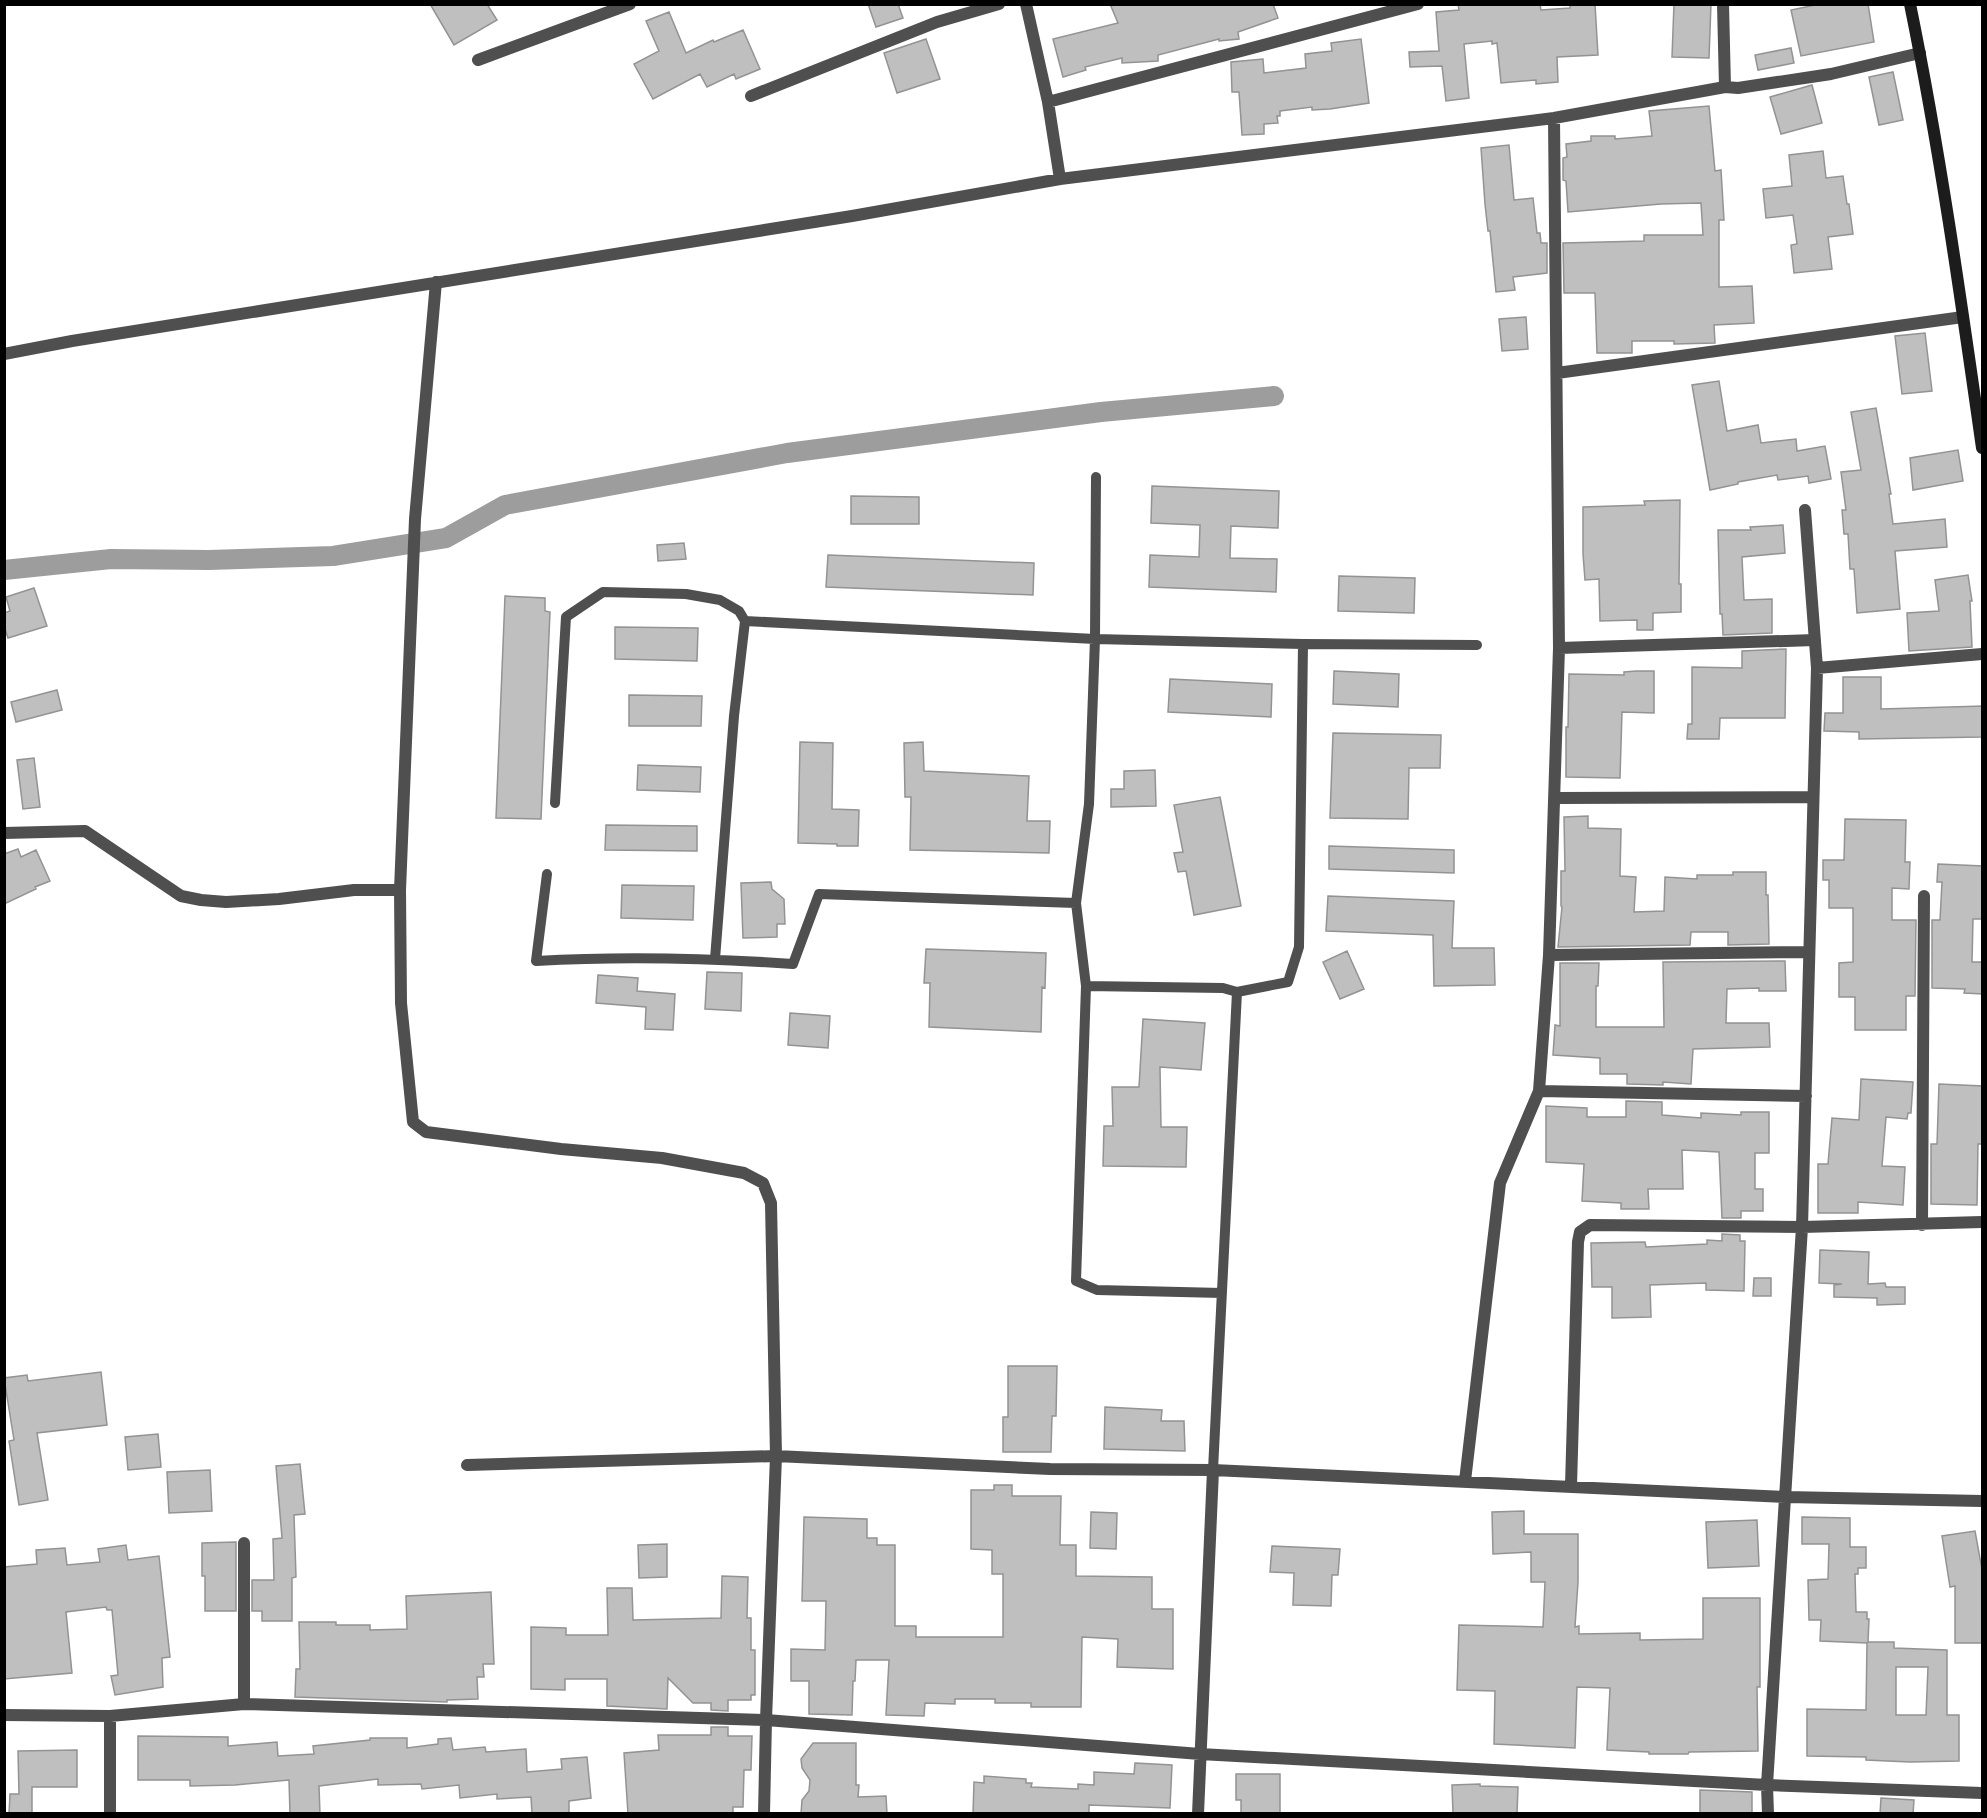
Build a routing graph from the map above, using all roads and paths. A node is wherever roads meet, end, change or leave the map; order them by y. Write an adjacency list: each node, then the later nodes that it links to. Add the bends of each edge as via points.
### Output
1 (630, 4): 8 (street)
2 (999, 4): 10 (street, via 937,22)
3 (1026, 4): 11 (street)
4 (1418, 4): 11 (street)
5 (1723, 4): 9 (street)
6 (1910, 4): 7 (street)
7 (1920, 53): 9 (street, via 1831,74); 15 (street)
8 (478, 60)
9 (1725, 87): 12 (street)
10 (751, 96)
11 (1048, 102): 13 (street)
12 (1554, 118): 13 (street); 17 (street)
13 (1060, 179): 14 (street)
14 (436, 282): 16 (street); 34 (street, via 415,519)
15 (1963, 317): 17 (street); 18 (street)
16 (4, 354)
17 (1557, 373): 26 (street)
18 (1983, 448)
19 (1096, 477): 22 (lane)
20 (1804, 510): 23 (street)
21 (745, 621): 22 (lane); 31 (lane, via 739,611 720,600 686,594 603,592 566,617); 39 (lane)
22 (1095, 639): 24 (lane); 36 (lane, via 1089,804)
23 (1815, 640): 26 (street); 28 (street)
24 (1303, 644): 25 (lane); 41 (lane, via 1299,947 1288,982)
25 (1477, 645)
26 (1559, 648): 30 (street)
27 (1983, 654): 28 (street)
28 (1817, 668): 29 (street)
29 (1814, 797): 30 (street); 37 (street)
30 (1555, 798): 38 (street)
31 (555, 803)
32 (4, 833): 34 (street, via 85,831 181,896 201,900 226,902 354,890)
33 (547, 874): 39 (lane, via 536,961)
34 (400, 890): 48 (street, via 401,1003 413,1122 426,1132 662,1158 744,1173 763,1183 771,1203)
35 (1924, 896): 45 (street)
36 (1076, 903): 39 (lane, via 819,894 794,964); 40 (lane)
37 (1809, 952): 38 (street); 43 (street)
38 (1549, 955): 42 (street)
39 (715, 959)
40 (1086, 986): 41 (lane, via 1223,988); 47 (lane, via 1076,1281 1098,1290)
41 (1237, 992): 47 (lane)
42 (1539, 1091): 43 (street); 51 (street, via 1500,1183)
43 (1806, 1096): 46 (street)
44 (1983, 1222): 45 (street)
45 (1922, 1225): 46 (street)
46 (1802, 1227): 52 (street, via 1590,1226 1580,1232); 53 (street)
47 (1222, 1293): 50 (lane)
48 (776, 1456): 49 (street); 50 (street, via 1050,1469); 59 (street)
49 (467, 1465)
50 (1213, 1470): 51 (street); 60 (street)
51 (1465, 1481): 52 (street)
52 (1571, 1486): 53 (street)
53 (1786, 1497): 54 (street); 61 (street)
54 (1983, 1502)
55 (244, 1543): 56 (street)
56 (244, 1704): 58 (street); 59 (street)
57 (4, 1715): 58 (street)
58 (110, 1716): 63 (street)
59 (766, 1720): 60 (street); 64 (street)
60 (1200, 1754): 61 (street); 65 (street)
61 (1767, 1785): 62 (street); 66 (street)
62 (1983, 1793)
63 (110, 1814)
64 (765, 1814)
65 (1198, 1814)
66 (1768, 1814)

